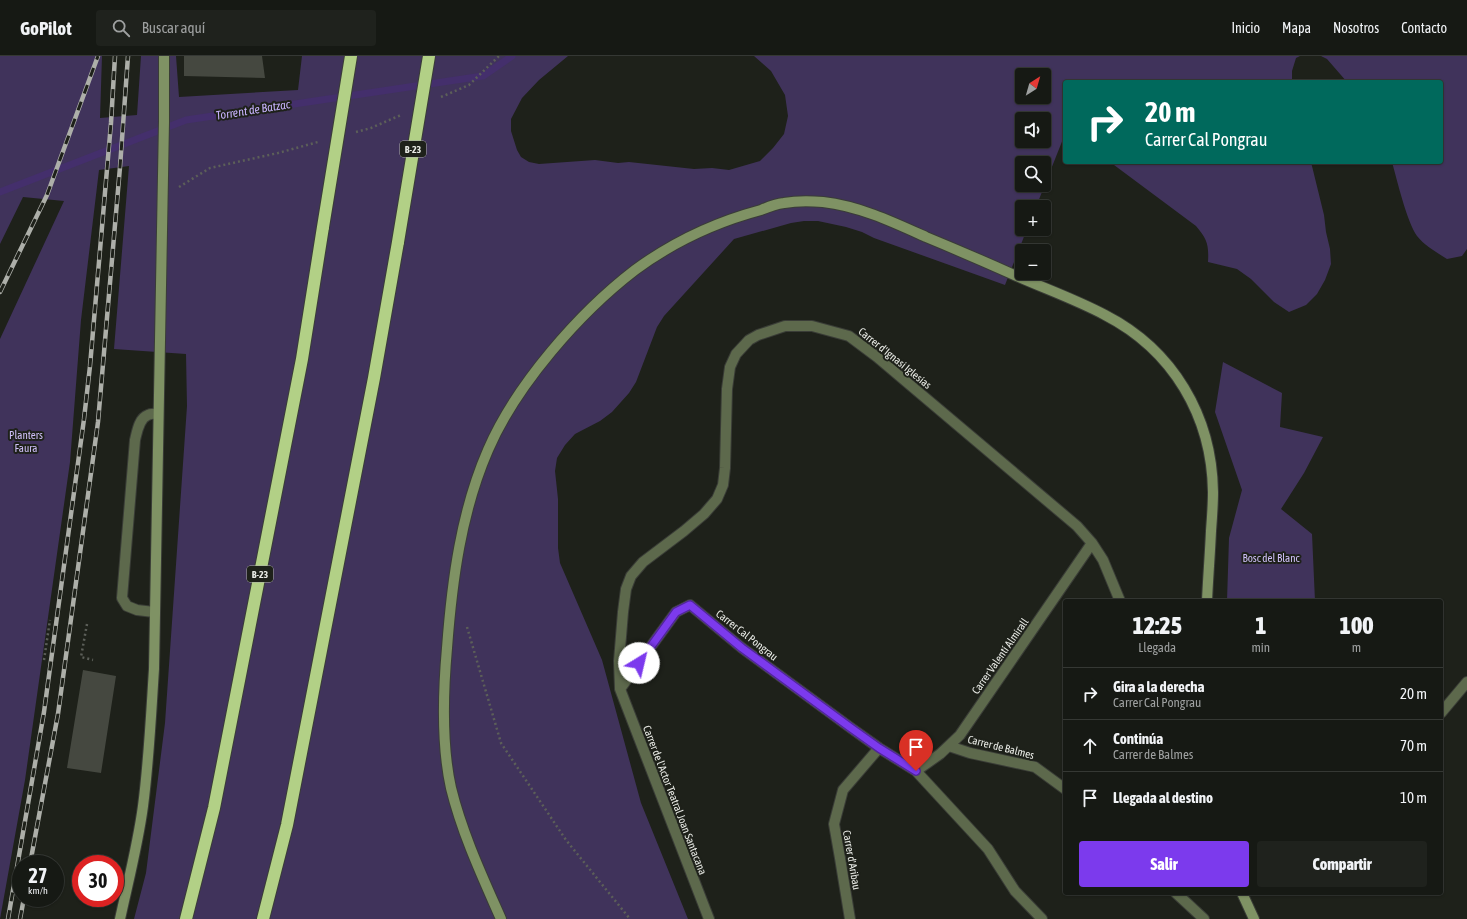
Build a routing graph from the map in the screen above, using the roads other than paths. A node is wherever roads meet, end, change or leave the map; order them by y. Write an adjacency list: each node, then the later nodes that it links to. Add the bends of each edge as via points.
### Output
1 (164, 56): 4 (street)
2 (351, 56): 19 (highway, B-23, bridge, via 302,359 214,808)
3 (429, 56): 20 (highway, B-23, bridge, via 373,386 287,825)
4 (158, 414): 8 (street); 8 (street, via 148,414 137,429 122,598 127,606)
5 (1092, 543): 6 (street, Carrer d'Ignasi Iglesias, via 1104,560); 10 (street, Carrer d'Ignasi Iglesias, via 1077,526 878,357 849,336 812,326 785,326 748,340 736,354 730,367 725,468 723,485 717,499 704,514 643,562 630,576 623,612 619,661); 12 (street, Carrer Valentí Almirall, via 960,735)
6 (1119, 599)
7 (1207, 599): 21 (street, via 1213,491 1209,453 1200,422 1186,390 1170,365 1142,338 1106,315 857,208 822,202 785,203 745,214 693,235 652,258 612,288 579,320 543,362 513,402 488,448 470,498 458,553 450,610 444,706 445,749 450,784 460,820)
8 (154, 612): 18 (street, via 150,741 143,806)
9 (1467, 682): 11 (street)
10 (620, 689): 13 (street, Carrer Cal Pongrau, via 676,612 690,605 742,648); 22 (street, Carrer de l'Actor Teatral Joan Santacana)
11 (1443, 711)
12 (949, 746): 14 (street, Carrer Valentí Almirall); 15 (street, Carrer de Balmes, via 1035,767)
13 (879, 748): 14 (street); 23 (street, Carrer d'Aribau, via 843,790 834,824)
14 (916, 771): 24 (street, via 988,849 1015,891)
15 (1063, 788)
16 (1178, 895): 25 (street)
17 (1243, 895): 26 (street)
18 (120, 919)
19 (186, 919)
20 (263, 919)
21 (501, 919)
22 (709, 919)
23 (850, 919)
24 (1042, 919)
25 (1204, 919)
26 (1254, 919)

